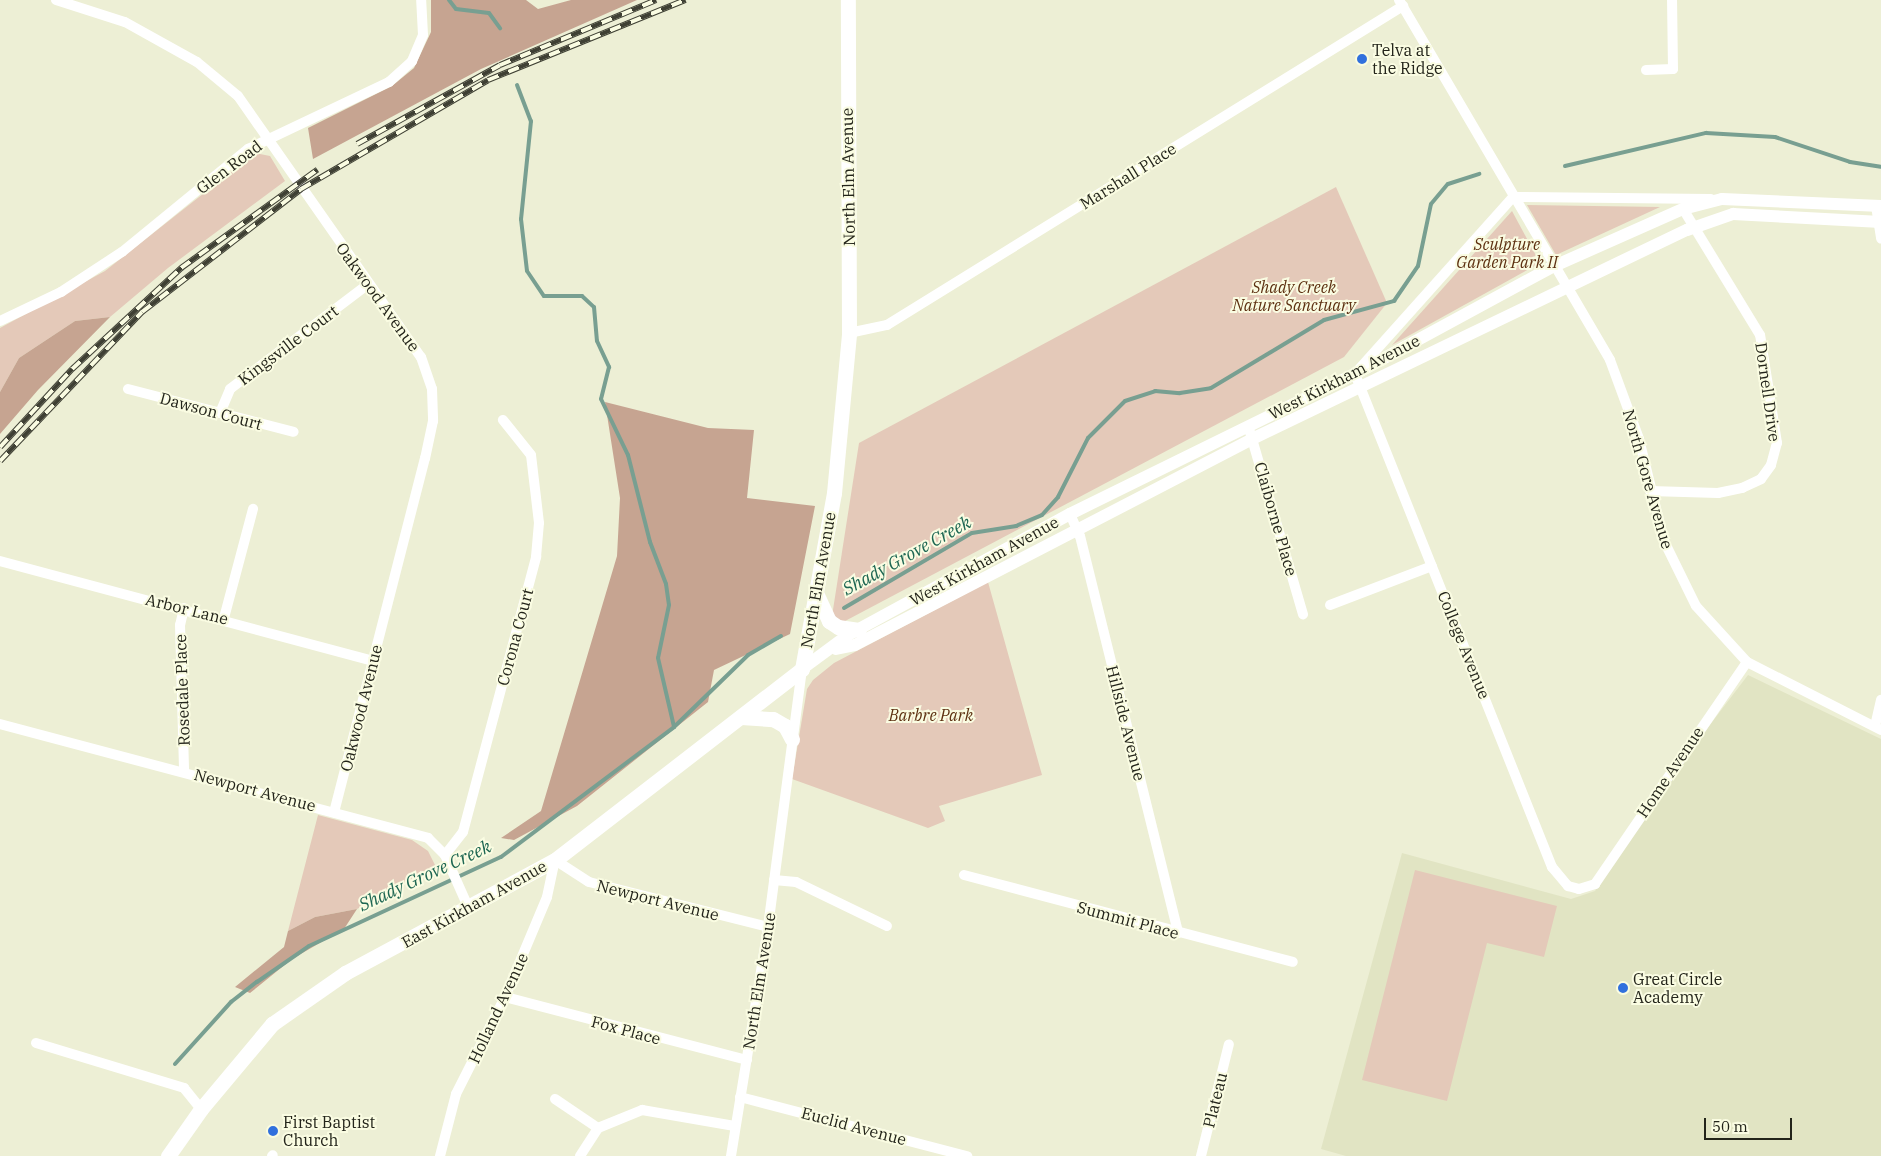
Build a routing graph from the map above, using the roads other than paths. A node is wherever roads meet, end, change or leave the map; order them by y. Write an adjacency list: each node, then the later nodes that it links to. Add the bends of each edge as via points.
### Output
1 (56, 0): 7 (street, Oakwood Avenue, via 125,22 197,62 238,96)
2 (421, 0): 7 (street, Glen Road, via 424,35 412,61 389,82)
3 (848, 0): 19 (main road, North Elm Avenue)
4 (1672, 0): 6 (street, via 1674,69)
5 (1401, 3): 8 (street, North Gore Avenue); 19 (street, Marshall Place, via 887,325)
6 (1646, 70)
7 (266, 138): 16 (street, Oakwood Avenue); 18 (street, Glen Road, via 122,252 61,292)
8 (1513, 197): 9 (street); 15 (street, North Gore Avenue); 20 (street)
9 (1722, 199): 10 (street, West Kirkham Avenue); 11 (street, West Kirkham Avenue)
10 (1878, 206): 12 (street)
11 (1683, 209): 13 (street, Dornell Drive); 15 (street, West Kirkham Avenue)
12 (1880, 222): 13 (street, West Kirkham Avenue, via 1733,214); 14 (street)
13 (1696, 228): 17 (street, West Kirkham Avenue); 28 (street, Dornell Drive, via 1760,335 1777,443 1771,465 1761,479 1742,488 1718,493)
14 (1881, 239)
15 (1552, 267): 17 (street, North Gore Avenue); 20 (street, West Kirkham Avenue)
16 (367, 285): 23 (street, Kingsville Court, via 230,389); 41 (street, Oakwood Avenue, via 421,357 432,389 433,421)
17 (1564, 286): 21 (street, West Kirkham Avenue); 28 (street, North Gore Avenue, via 1610,360 1639,439)
18 (0, 321)
19 (849, 333): 34 (main road, North Elm Avenue, via 834,493)
20 (1355, 374): 21 (street, College Avenue); 25 (street, West Kirkham Avenue)
21 (1361, 386): 27 (street, West Kirkham Avenue); 33 (street, College Avenue)
22 (128, 389): 23 (street, Dawson Court)
23 (220, 413): 26 (street, Dawson Court)
24 (503, 420): 51 (street, Corona Court, via 531,455 540,523 536,557 463,832)
25 (1248, 425): 27 (street, Claiborne Place); 30 (street, West Kirkham Avenue)
26 (294, 432)
27 (1252, 439): 31 (street, West Kirkham Avenue); 37 (street, Claiborne Place)
28 (1650, 491): 42 (street, North Gore Avenue, via 1664,541 1696,606)
29 (253, 508): 38 (street)
30 (1070, 514): 31 (street, Hillside Avenue); 39 (street, West Kirkham Avenue)
31 (1078, 529): 40 (street, West Kirkham Avenue, via 855,645); 59 (street, Hillside Avenue)
32 (0, 561): 36 (street, Arbor Lane)
33 (1432, 566): 35 (street); 55 (street, College Avenue, via 1552,866 1568,886 1579,889)
34 (816, 593): 39 (main road, via 830,620 838,627); 43 (main road, North Elm Avenue)
35 (1330, 605)
36 (184, 608): 38 (street, Arbor Lane); 49 (street, Rosedale Place, via 180,625)
37 (1303, 614)
38 (224, 618): 41 (street, Arbor Lane)
39 (859, 630): 40 (street, West Kirkham Avenue)
40 (836, 649): 43 (street, West Kirkham Avenue)
41 (373, 662): 50 (street, Oakwood Avenue)
42 (1747, 662): 47 (street, North Gore Avenue); 55 (street, Home Avenue)
43 (802, 669): 45 (main road, East Kirkham Avenue); 48 (street, North Elm Avenue)
44 (1881, 700): 47 (street)
45 (741, 717): 48 (main road, via 773,719 785,726); 52 (main road, East Kirkham Avenue)
46 (0, 724): 49 (street, Newport Avenue)
47 (1878, 728)
48 (792, 739): 54 (street, North Elm Avenue)
49 (184, 771): 50 (street, Newport Avenue)
50 (334, 812): 51 (street, Newport Avenue, via 413,832 428,838)
51 (445, 855): 56 (street, Newport Avenue)
52 (554, 860): 56 (main road, East Kirkham Avenue); 58 (street, Newport Avenue, via 589,882); 61 (street, Holland Avenue, via 547,897)
53 (964, 876): 59 (street, Summit Place)
54 (774, 880): 57 (street, via 796,882); 58 (street, North Elm Avenue)
55 (1595, 884)
56 (469, 909): 67 (main road, East Kirkham Avenue, via 345,972 272,1024)
57 (887, 926)
58 (768, 927): 64 (street, North Elm Avenue)
59 (1178, 933): 60 (street, Summit Place)
60 (1294, 962)
61 (505, 997): 64 (street, Fox Place); 71 (street, Holland Avenue, via 456,1094)
62 (36, 1043): 67 (street, via 184,1088)
63 (1229, 1044): 75 (street, Plateau)
64 (747, 1060): 65 (street, North Elm Avenue)
65 (740, 1097): 68 (street, North Elm Avenue); 74 (street, Euclid Avenue)
66 (554, 1099): 69 (street)
67 (201, 1109): 70 (main road, East Kirkham Avenue)
68 (735, 1126): 69 (street, via 642,1110); 73 (street, North Elm Avenue)
69 (598, 1128): 72 (street)
70 (168, 1156)
71 (440, 1156)
72 (580, 1156)
73 (730, 1156)
74 (967, 1156)
75 (1201, 1156)

